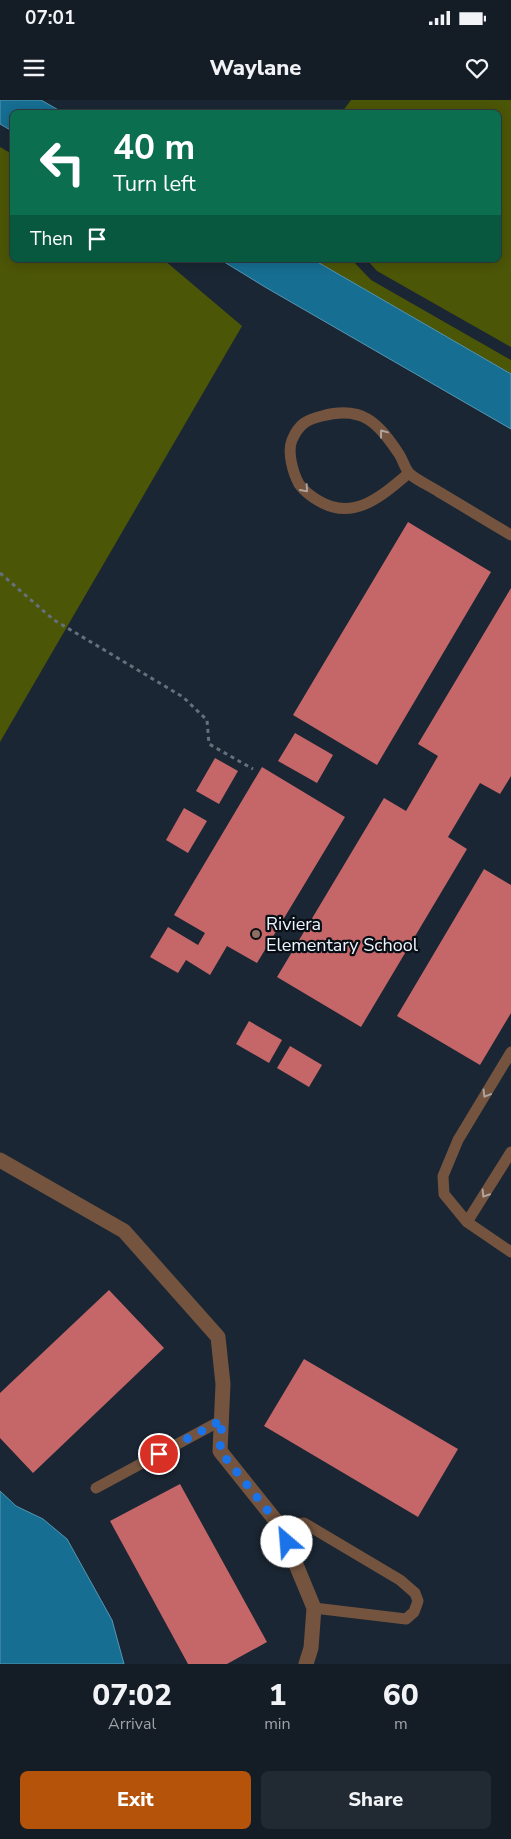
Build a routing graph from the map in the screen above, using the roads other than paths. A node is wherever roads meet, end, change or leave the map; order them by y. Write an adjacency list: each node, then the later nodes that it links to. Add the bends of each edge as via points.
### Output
1 (409, 474): 1 (lane, one-way to 1, via 377,425 364,416 334,412 308,419 296,430 290,443 292,464 300,484 312,497 329,507 361,507 385,494); 2 (lane)
2 (511, 535)
3 (511, 1052): 6 (lane, one-way to 6, via 458,1140 443,1176 444,1194)
4 (511, 1152): 6 (lane, one-way to 6)
5 (0, 1160): 8 (street, via 124,1231 218,1337 223,1384)
6 (467, 1222): 7 (lane)
7 (511, 1252)
8 (222, 1420): 9 (lane); 10 (street, via 220,1451)
9 (96, 1488)
10 (280, 1526): 11 (street); 11 (lane, via 304,1523 400,1580 415,1593 418,1601 414,1612 406,1619)
11 (314, 1608): 12 (street, via 311,1648)
12 (306, 1664)

